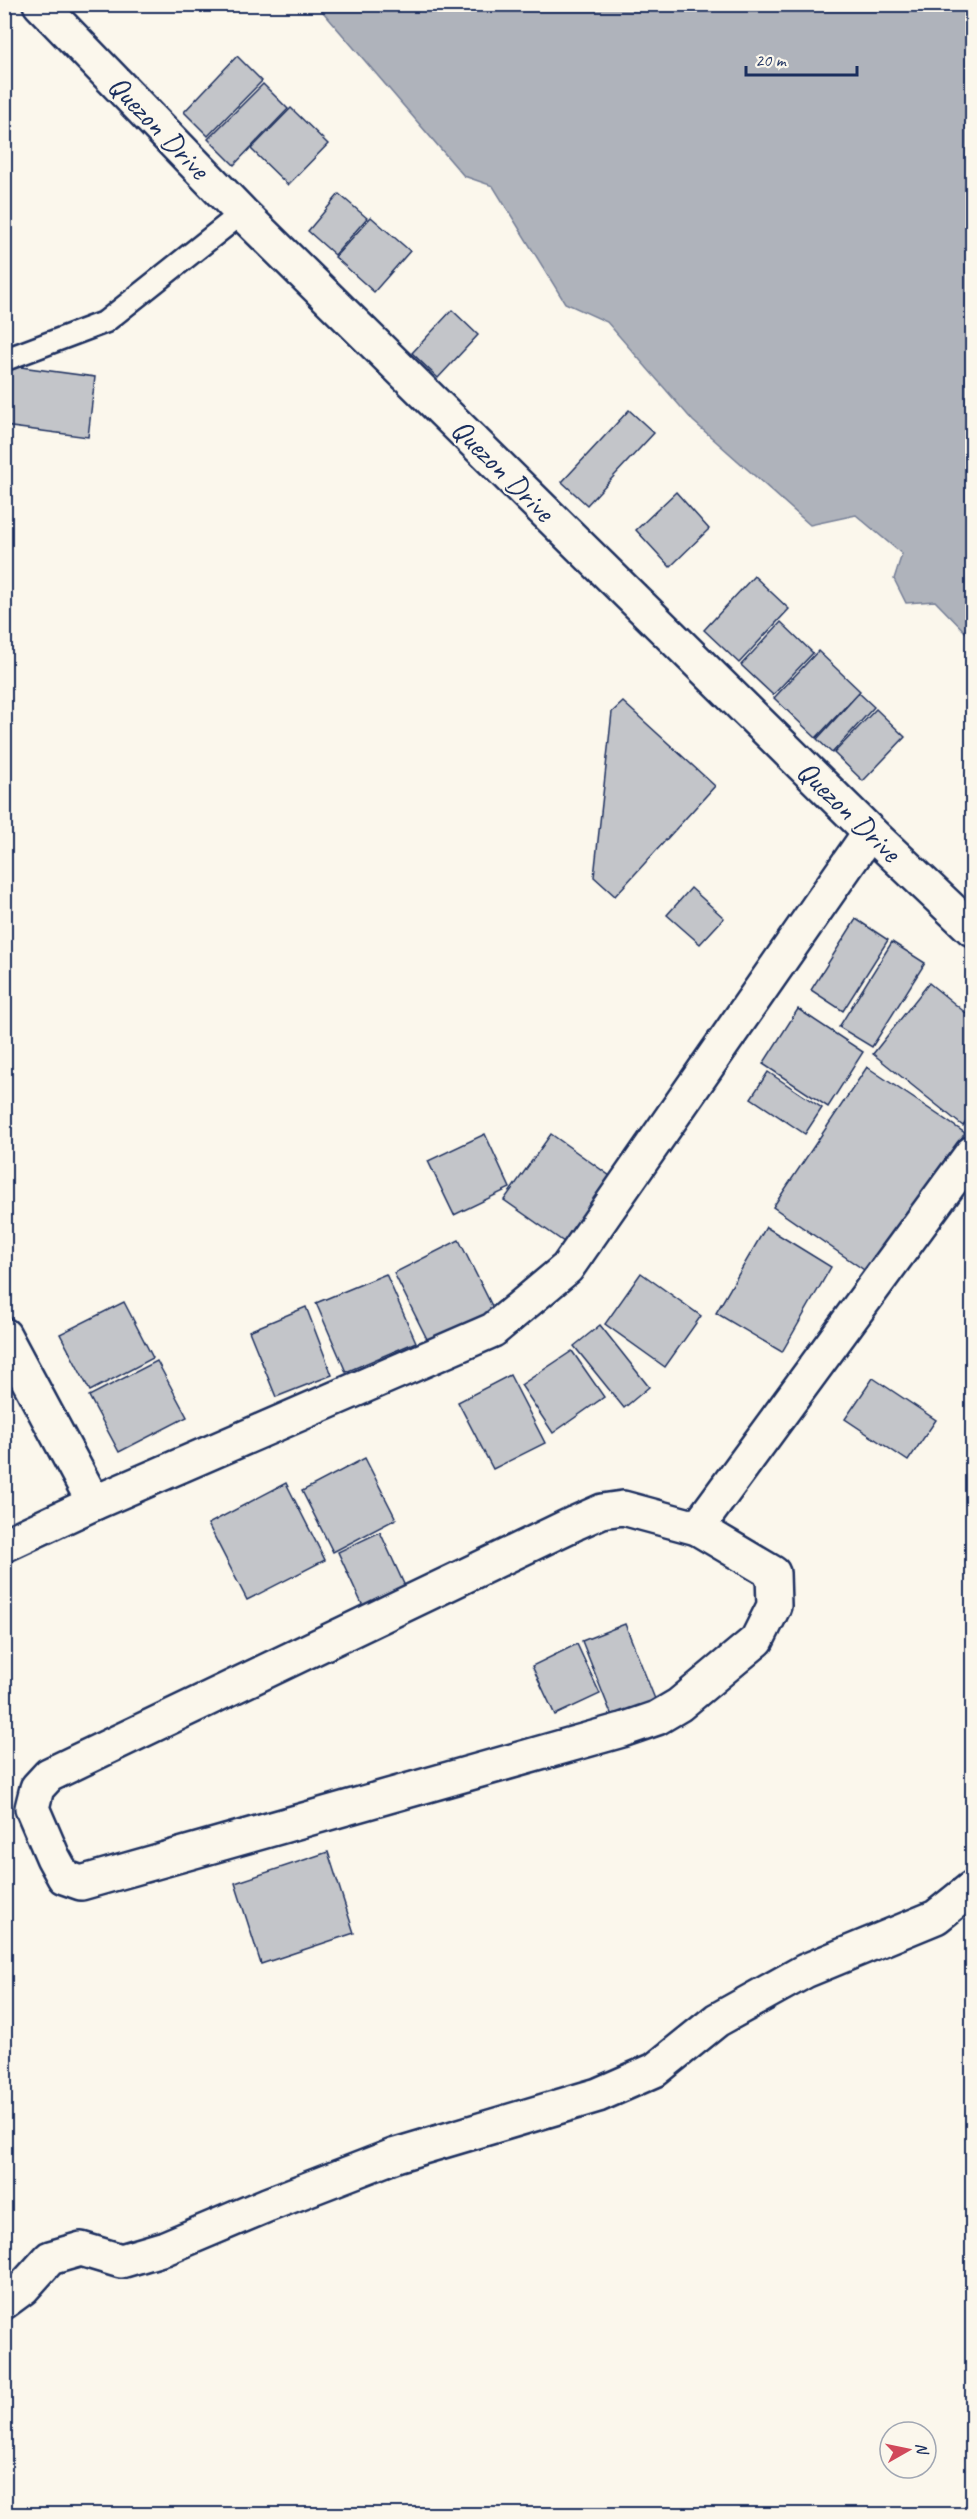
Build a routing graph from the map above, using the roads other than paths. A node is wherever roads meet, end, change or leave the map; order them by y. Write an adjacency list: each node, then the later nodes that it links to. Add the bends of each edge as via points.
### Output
1 (40, 4): 2 (main road, Quezon Drive)
2 (242, 213): 3 (lane, via 105,322); 4 (main road, Quezon Drive)
3 (4, 360)
4 (870, 832): 5 (main road, Quezon Drive); 8 (main road, via 567,1268 493,1330)
5 (972, 929)
6 (972, 1153): 9 (main road)
7 (4, 1335): 8 (main road)
8 (94, 1503): 10 (main road)
9 (696, 1528): 9 (main road, via 773,1573 774,1606 757,1640 679,1705 657,1718 81,1883 64,1877 52,1857 32,1808 37,1788 49,1775 602,1511 624,1508)
10 (4, 1545)
11 (972, 1888): 12 (main road, via 936,1917 806,1971 717,2020 655,2070 598,2096 396,2155 121,2261 81,2249 50,2258 23,2288)
12 (4, 2302)

